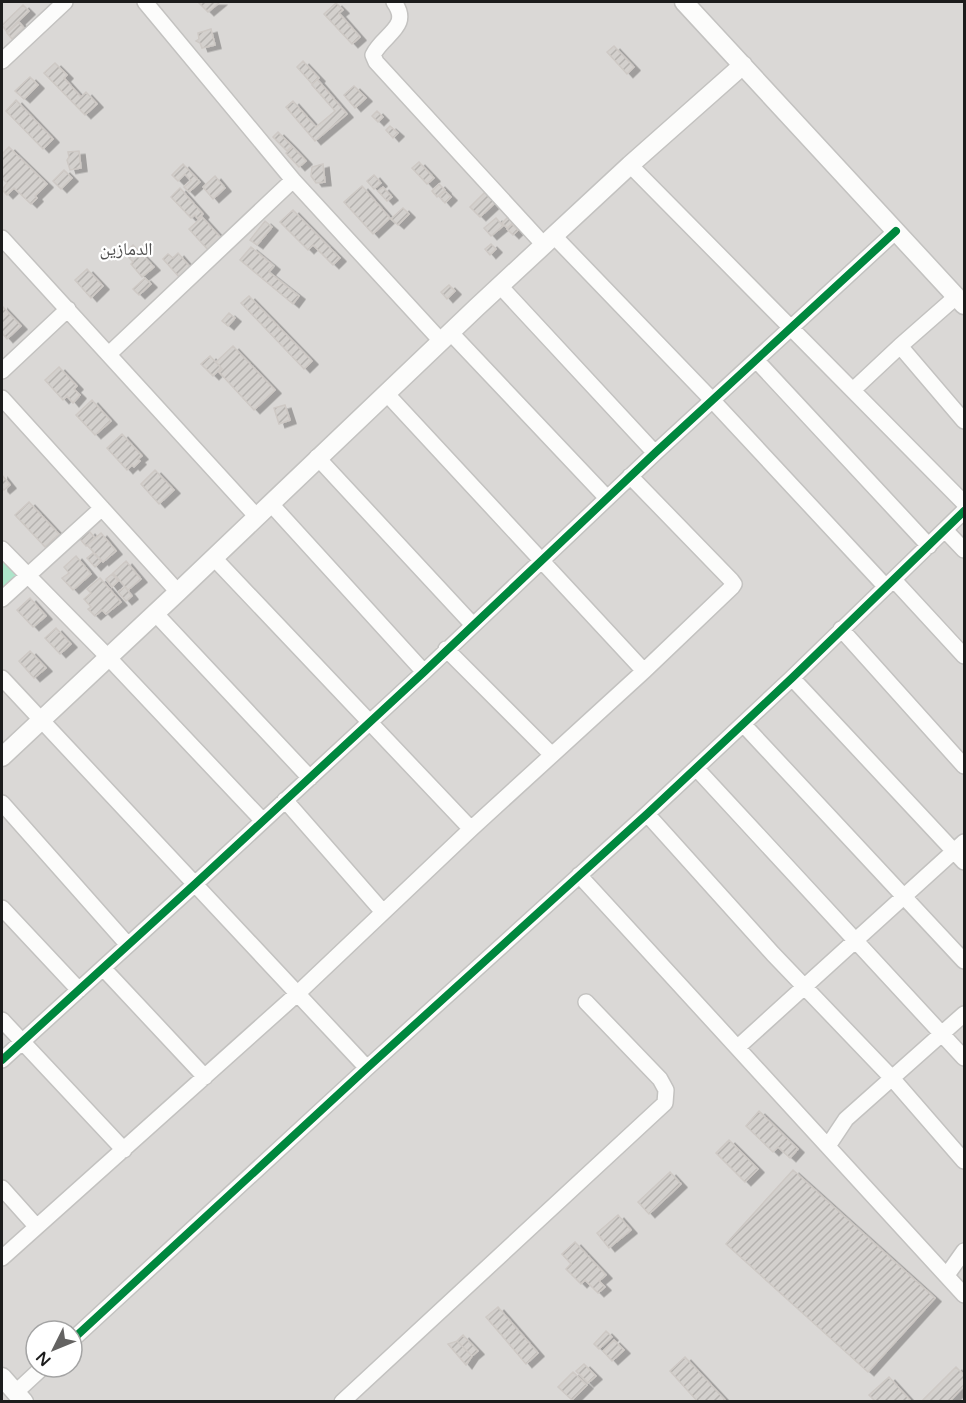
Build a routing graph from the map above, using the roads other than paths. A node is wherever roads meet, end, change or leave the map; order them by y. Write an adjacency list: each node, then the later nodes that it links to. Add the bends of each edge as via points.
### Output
1 (65, 2): 5 (street)
2 (145, 2): 8 (street)
3 (394, 2): 11 (street, via 401,11 401,19 376,48 376,62)
4 (692, 4): 6 (street)
5 (2, 62)
6 (743, 65): 7 (street); 9 (street)
7 (630, 165): 11 (street); 15 (street)
8 (293, 180): 16 (street); 18 (street)
9 (896, 231): 13 (street); 15 (street)
10 (2, 238): 14 (street)
11 (549, 240): 12 (street); 24 (street)
12 (500, 286): 16 (street); 26 (street)
13 (961, 301): 17 (street)
14 (68, 309): 18 (street); 20 (street)
15 (792, 328): 19 (street); 21 (street)
16 (446, 337): 22 (street); 29 (street)
17 (900, 346): 21 (street); 25 (street)
18 (109, 354): 34 (street)
19 (757, 361): 24 (street); 36 (street)
20 (2, 371)
21 (853, 390): 30 (street)
22 (386, 393): 27 (street); 40 (street)
23 (2, 398): 32 (street)
24 (713, 401): 26 (street); 42 (street)
25 (964, 421)
26 (655, 453): 28 (street)
27 (317, 457): 31 (street); 46 (street)
28 (630, 476): 29 (street); 51 (street, via 734,584)
29 (607, 498): 40 (street)
30 (964, 503)
31 (271, 504): 34 (street); 52 (street)
32 (102, 507): 41 (street); 43 (street)
33 (964, 511): 35 (street)
34 (257, 517): 39 (street)
35 (945, 530): 36 (street); 38 (street)
36 (929, 546): 42 (street)
37 (2, 549): 41 (street)
38 (964, 550)
39 (214, 558): 43 (street); 56 (street)
40 (542, 561): 46 (street); 51 (street)
41 (27, 575): 44 (street); 50 (street)
42 (890, 583): 47 (street); 49 (street)
43 (178, 592): 45 (street)
44 (2, 599)
45 (155, 613): 50 (street); 62 (street)
46 (473, 625): 48 (street)
47 (841, 629): 54 (street); 60 (street)
48 (446, 650): 52 (street); 58 (street)
49 (964, 656)
50 (108, 657): 55 (street); 66 (street)
51 (644, 671): 58 (street)
52 (424, 672): 56 (street)
53 (2, 678): 55 (street)
54 (792, 678): 57 (street); 68 (street)
55 (41, 720): 59 (street); 70 (street)
56 (370, 722): 62 (street); 67 (street)
57 (743, 724): 61 (street); 71 (street)
58 (552, 755): 67 (street)
59 (2, 757)
60 (964, 766)
61 (696, 768): 65 (street); 74 (street)
62 (310, 778): 63 (street)
63 (285, 800): 66 (street); 73 (street)
64 (2, 803): 75 (street)
65 (647, 814): 69 (street); 78 (street)
66 (263, 821): 70 (street)
67 (471, 829): 73 (street)
68 (961, 852): 71 (street)
69 (579, 875): 86 (street); 89 (street)
70 (195, 884): 75 (street); 80 (street)
71 (904, 897): 74 (street); 76 (street)
72 (2, 908): 79 (street)
73 (383, 912): 80 (street)
74 (856, 940): 78 (street); 84 (street)
75 (128, 945): 77 (street)
76 (964, 961)
77 (103, 968): 79 (street); 90 (street)
78 (806, 986): 86 (street); 91 (street)
79 (79, 990): 85 (street)
80 (297, 994): 89 (street); 90 (street)
81 (586, 1002): 105 (street, via 660,1079 666,1090 665,1103)
82 (964, 1014): 84 (street)
83 (2, 1020): 85 (street)
84 (942, 1034): 87 (street); 91 (street)
85 (22, 1042): 88 (street); 93 (street)
86 (738, 1047): 92 (street)
87 (964, 1058)
88 (2, 1060)
89 (367, 1068): 101 (street)
90 (205, 1077): 93 (street)
91 (891, 1077): 92 (street, via 846,1119); 94 (street)
92 (828, 1146): 99 (street)
93 (124, 1150): 96 (street)
94 (964, 1161)
95 (2, 1188): 96 (street)
96 (36, 1226): 98 (street)
97 (964, 1251): 99 (street)
98 (2, 1258)
99 (947, 1275): 100 (street)
100 (964, 1295)
101 (84, 1329)
102 (2, 1377): 104 (street)
103 (34, 1379): 104 (street)
104 (20, 1397)
105 (342, 1401)

